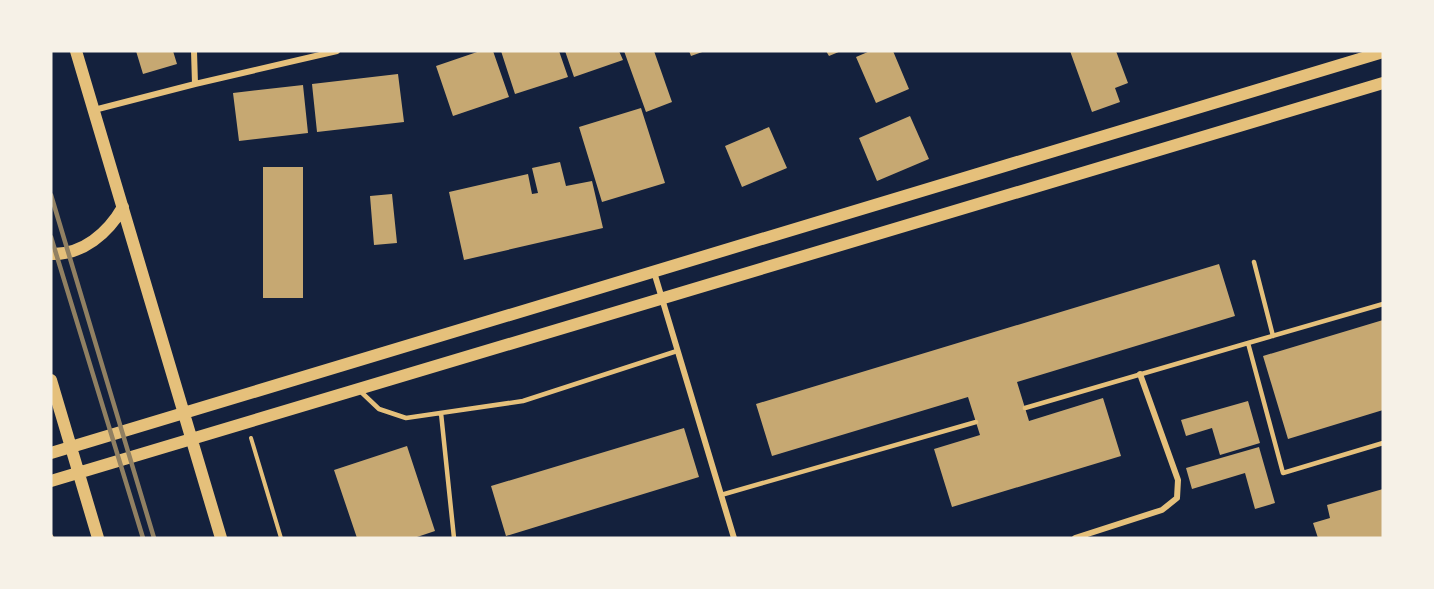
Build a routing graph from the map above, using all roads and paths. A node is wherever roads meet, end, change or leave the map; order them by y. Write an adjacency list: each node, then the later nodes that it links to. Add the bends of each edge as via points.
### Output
1 (76, 51): 7 (main road)
2 (194, 51): 6 (street)
3 (338, 51): 6 (street)
4 (1383, 52): 11 (main road)
5 (1383, 83): 12 (main road)
6 (195, 84): 7 (street)
7 (94, 110): 8 (main road)
8 (123, 207): 9 (main road, via 101,236 74,251); 21 (main road)
9 (51, 254)
10 (1254, 262): 14 (lane)
11 (654, 272): 12 (street); 21 (main road)
12 (661, 298): 16 (street); 19 (main road)
13 (1383, 304): 14 (lane)
14 (1273, 336): 15 (lane)
15 (1248, 343): 17 (lane); 26 (lane, via 1283,473)
16 (677, 351): 22 (lane, via 523,401); 31 (street)
17 (1140, 374): 20 (lane); 37 (street, via 1178,480 1178,498 1162,510)
18 (51, 380): 27 (main road)
19 (358, 389): 22 (lane, via 379,409 406,418); 24 (main road)
20 (1025, 408)
21 (183, 413): 25 (main road); 27 (main road)
22 (441, 413): 35 (lane)
23 (976, 422): 31 (lane)
24 (247, 423): 25 (main road); 34 (path)
25 (191, 438): 29 (main road); 33 (main road)
26 (1383, 443)
27 (71, 447): 28 (main road); 29 (main road)
28 (51, 453)
29 (79, 473): 30 (main road); 32 (main road)
30 (51, 481)
31 (721, 495): 36 (street)
32 (98, 538)
33 (221, 538)
34 (281, 538)
35 (454, 538)
36 (734, 538)
37 (1075, 538)

